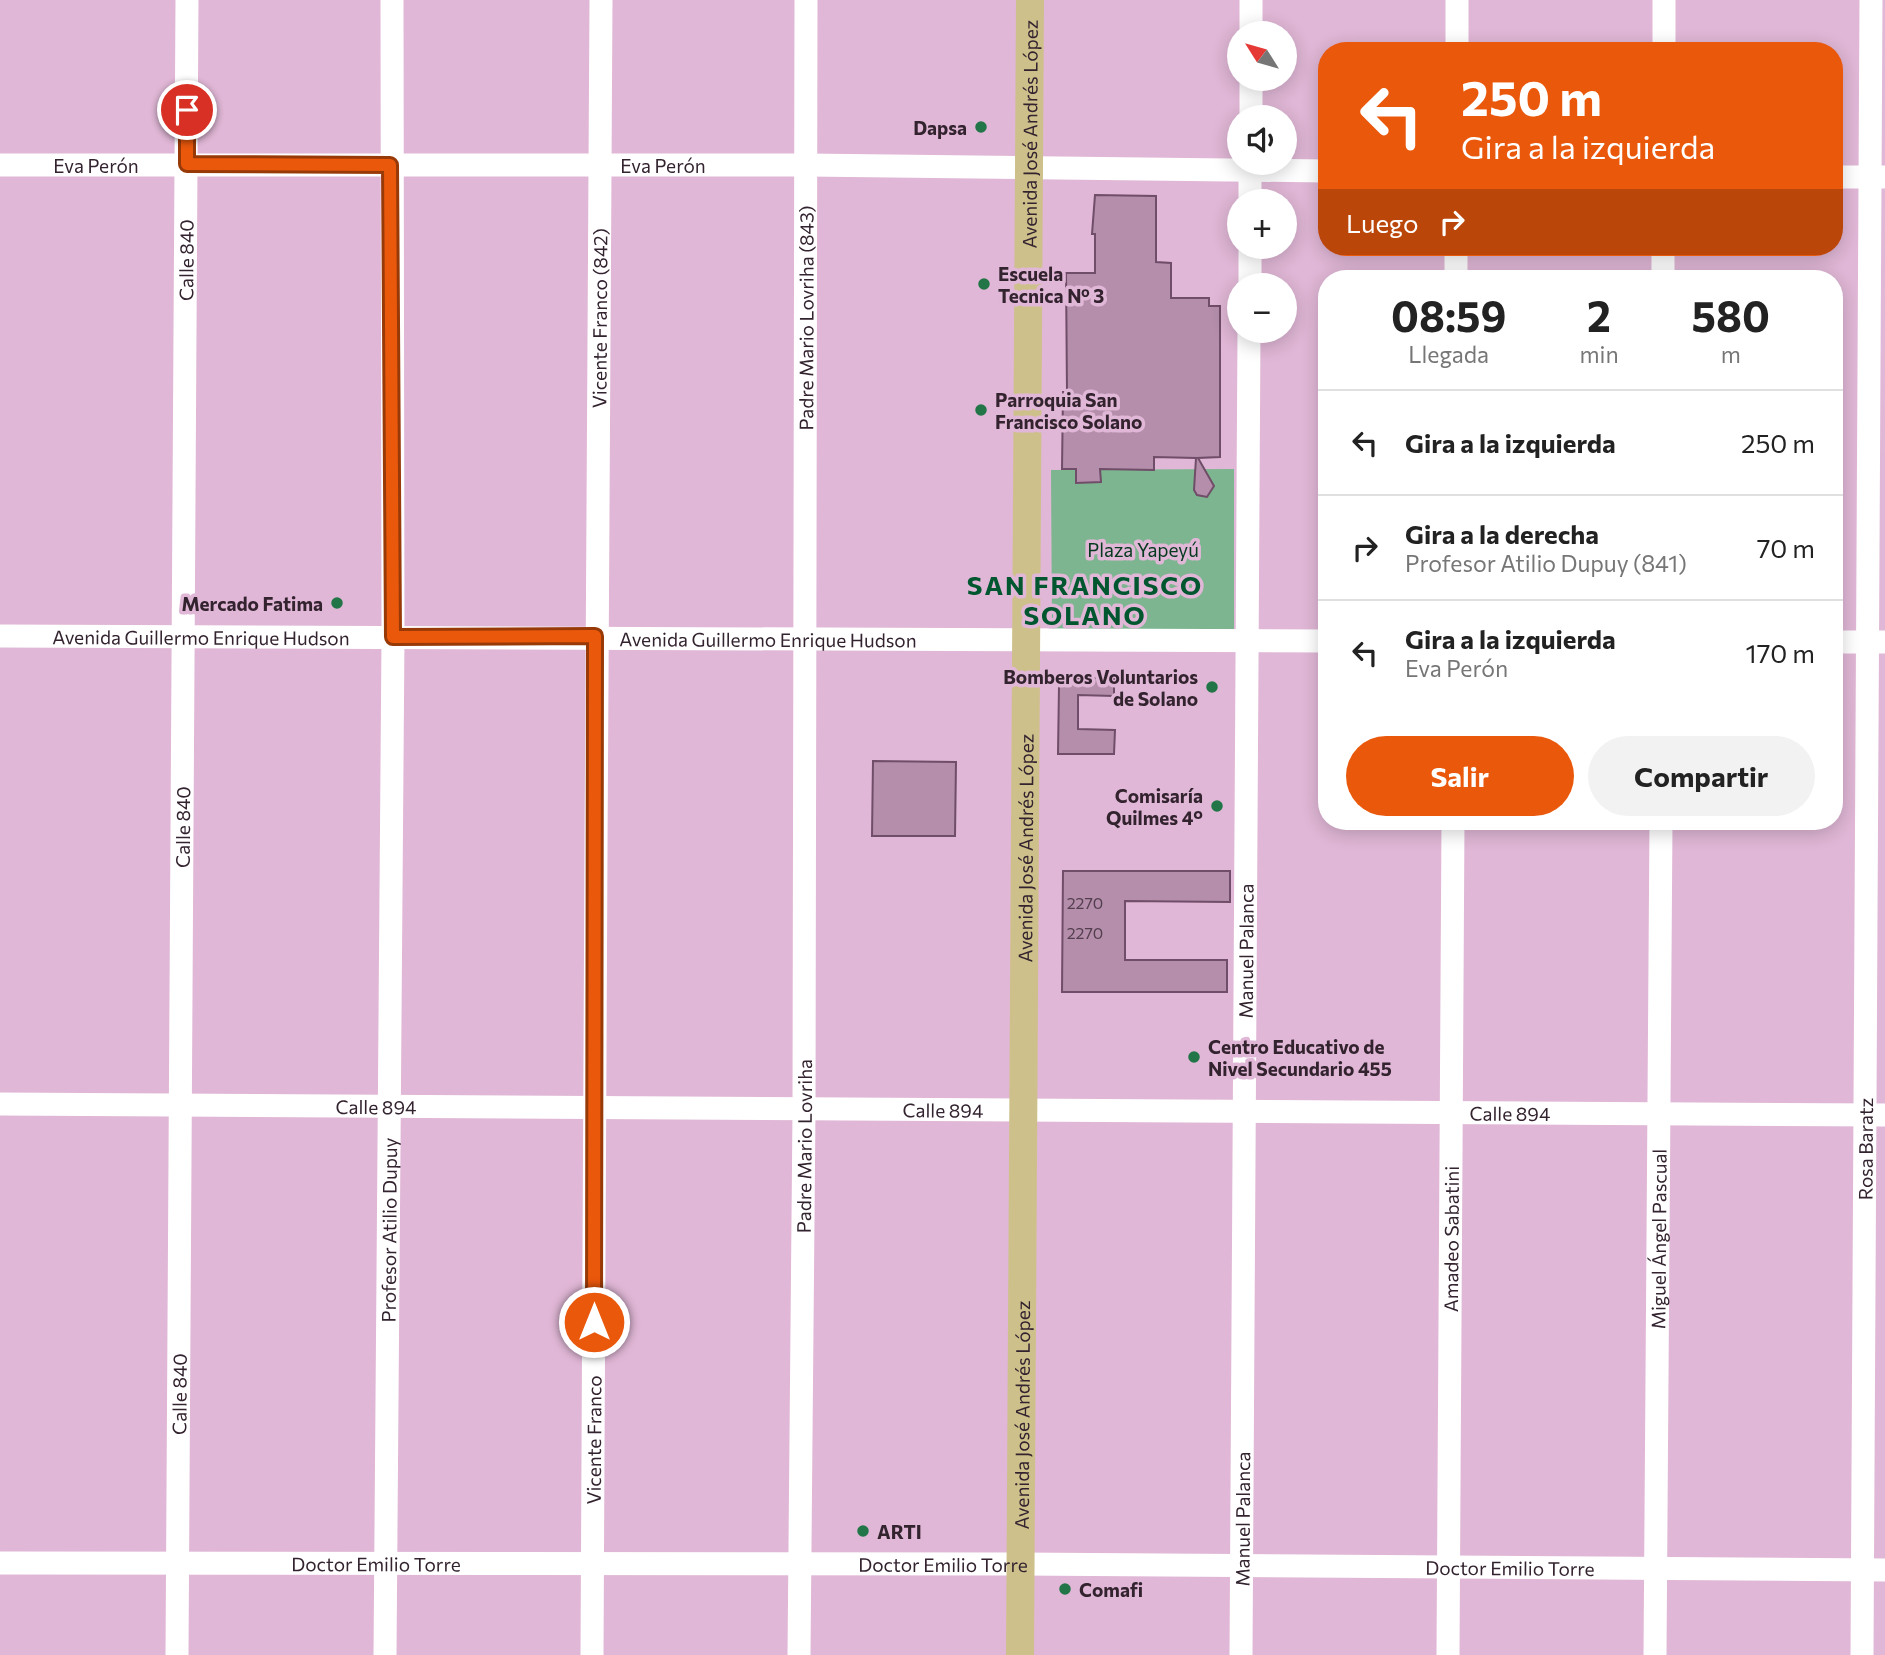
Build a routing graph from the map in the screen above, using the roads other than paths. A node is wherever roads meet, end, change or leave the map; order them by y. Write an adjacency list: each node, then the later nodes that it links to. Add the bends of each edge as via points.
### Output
1 (187, 0): 13 (street, Calle 840)
2 (392, 0): 16 (street, Profesor Atilio Dupuy)
3 (601, 0): 17 (street, Vicente Franco (842))
4 (806, 0): 14 (street, Padre Mario Lovriha (843))
5 (1030, 0): 19 (main road, Avenida José Andrés López)
6 (1251, 0): 10 (street)
7 (1457, 0): 11 (street)
8 (1664, 0): 12 (street)
9 (1871, 0): 23 (street, Rosa Baratz)
10 (1251, 21)
11 (1457, 42)
12 (1664, 42)
13 (187, 164): 15 (street, Eva Perón); 16 (street, Eva Perón); 29 (street, Calle 840)
14 (807, 164): 17 (street, Eva Perón); 19 (street, Eva Perón); 28 (street, Padre Mario Lovriha (843))
15 (0, 165)
16 (390, 165): 17 (street, Eva Perón); 27 (street, Profesor Atilio Dupuy)
17 (600, 166): 26 (street, Vicente Franco (842))
18 (1227, 167): 19 (street, Eva Perón)
19 (1029, 168): 30 (main road, Avenida José Andrés López)
20 (1297, 169): 21 (street, Eva Perón)
21 (1318, 171)
22 (1843, 177): 23 (street)
23 (1877, 178): 33 (street, Rosa Baratz)
24 (1249, 343): 34 (street, Manuel Palanca)
25 (0, 636): 29 (street, Avenida Guillermo Enrique Hudson)
26 (595, 636): 27 (street, Avenida Guillermo Enrique Hudson); 28 (street, Avenida Guillermo Enrique Hudson); 40 (street, Vicente Franco)
27 (393, 637): 29 (street, Avenida Guillermo Enrique Hudson); 39 (street, Profesor Atilio Dupuy)
28 (805, 637): 30 (street, Avenida Guillermo Enrique Hudson); 42 (street, Padre Mario Lovriha)
29 (184, 638): 38 (street, Calle 840)
30 (1026, 640): 34 (street, Avenida Guillermo Enrique Hudson); 41 (main road, Avenida José Andrés López)
31 (1318, 641): 34 (street, Avenida Guillermo Enrique Hudson)
32 (1843, 642): 33 (street)
33 (1877, 642): 46 (street, Rosa Baratz)
34 (1247, 643): 44 (street, Manuel Palanca)
35 (1453, 830): 43 (street, Amadeo Sabatini)
36 (1661, 830): 45 (street, Miguel Ángel Pascual)
37 (0, 1104): 38 (street, Calle 894)
38 (182, 1104): 39 (street, Calle 894); 49 (street, Calle 840)
39 (387, 1106): 40 (street, Calle 894); 48 (street, Profesor Atilio Dupuy)
40 (596, 1107): 42 (street, Calle 894); 50 (street, Vicente Franco)
41 (1024, 1109): 42 (street, Calle 894); 44 (street, Calle 894); 51 (main road, Avenida José Andrés López)
42 (804, 1110): 52 (street, Padre Mario Lovriha)
43 (1453, 1110): 44 (street, Calle 894); 45 (street, Calle 894); 54 (street, Amadeo Sabatini)
44 (1245, 1112): 53 (street, Manuel Palanca)
45 (1660, 1115): 46 (street, Calle 894); 55 (street, Miguel Ángel Pascual)
46 (1875, 1115): 56 (street, Rosa Baratz)
47 (0, 1563): 49 (street, Doctor Emilio Torre)
48 (386, 1563): 49 (street, Doctor Emilio Torre); 50 (street, Doctor Emilio Torre); 58 (street, Profesor Atilio Dupuy)
49 (178, 1564): 57 (street, Calle 840)
50 (593, 1564): 52 (street, Doctor Emilio Torre); 59 (street, Vicente Franco)
51 (1020, 1564): 52 (street, Doctor Emilio Torre); 53 (street, Doctor Emilio Torre); 61 (main road, Avenida José Andrés López)
52 (799, 1565): 60 (street, Padre Mario Lovriha)
53 (1241, 1567): 54 (street, Doctor Emilio Torre); 62 (street, Manuel Palanca)
54 (1448, 1569): 55 (street, Doctor Emilio Torre); 63 (street, Amadeo Sabatini)
55 (1655, 1570): 56 (street, Doctor Emilio Torre); 64 (street, Miguel Ángel Pascual)
56 (1873, 1570): 65 (street, Rosa Baratz)
57 (177, 1655)
58 (385, 1655)
59 (592, 1655)
60 (799, 1655)
61 (1020, 1655)
62 (1241, 1655)
63 (1448, 1655)
64 (1655, 1655)
65 (1862, 1655)

